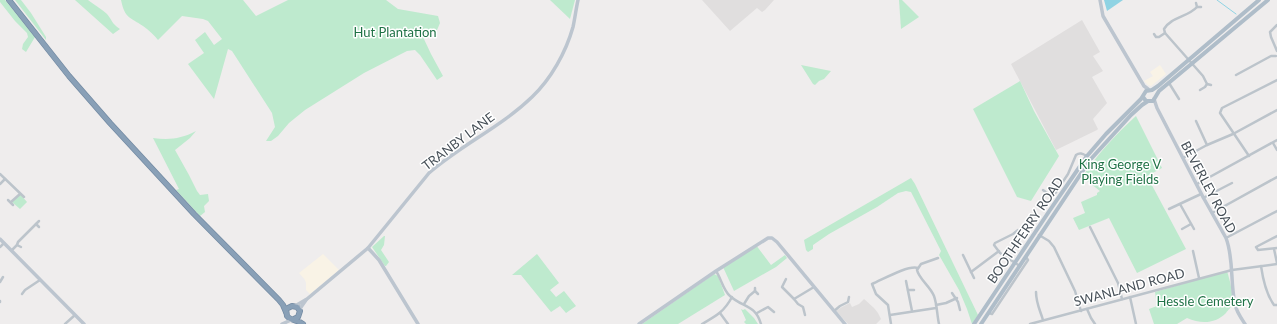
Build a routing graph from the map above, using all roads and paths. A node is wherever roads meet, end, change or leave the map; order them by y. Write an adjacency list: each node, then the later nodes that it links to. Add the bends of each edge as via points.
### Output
1 (9, 0): 103 (highway, via 110,123 194,214)
2 (578, 0): 69 (street, TRANBY LANE, via 564,49 537,92 524,105 429,173)
3 (1100, 0): 22 (street, via 1103,16)
4 (1259, 0): 14 (main road, BOOTHFERRY ROAD)
5 (1268, 0): 15 (main road, BOOTHFERRY ROAD)
6 (1198, 6): 8 (street, via 1191,13 1166,25)
7 (1277, 25): 12 (street, via 1270,32 1270,37)
8 (1165, 33): 10 (street); 14 (street)
9 (1154, 34): 10 (street)
10 (1157, 38): 11 (street)
11 (1155, 41)
12 (1277, 51)
13 (1277, 55): 16 (street)
14 (1189, 59): 15 (street); 22 (main road, BOOTHFERRY ROAD)
15 (1192, 64): 18 (main road, BOOTHFERRY ROAD); 19 (street)
16 (1236, 75)
17 (1277, 80): 27 (street, via 1222,108 1220,113)
18 (1169, 82): 23 (street); 24 (main road, BOOTHFERRY ROAD)
19 (1207, 84): 20 (street); 21 (street)
20 (1211, 85)
21 (1200, 90)
22 (1147, 92): 24 (main road, via 1145,100); 24 (main road, via 1154,92); 32 (main road, BOOTHFERRY ROAD)
23 (1179, 99)
24 (1152, 100): 34 (street, BEVERLEY ROAD); 61 (main road, BOOTHFERRY ROAD, via 1131,115 1090,160)
25 (1277, 110): 27 (street)
26 (1196, 121): 30 (street)
27 (1233, 134): 30 (street); 33 (street)
28 (1277, 140): 29 (street)
29 (1273, 143): 31 (street); 33 (street)
30 (1208, 144): 34 (street)
31 (1277, 150)
32 (1087, 156): 42 (street, via 1078,153 1058,190 1051,196); 60 (main road, BOOTHFERRY ROAD)
33 (1248, 156): 40 (street)
34 (1183, 158): 40 (street, BEVERLEY ROAD)
35 (0, 174): 37 (street)
36 (1277, 177): 51 (street)
37 (5, 179): 39 (street); 43 (street)
38 (1232, 183): 44 (street)
39 (0, 184)
40 (1196, 185): 44 (street, BEVERLEY ROAD)
41 (1043, 190): 42 (street)
42 (1046, 193): 46 (street)
43 (20, 194): 45 (street); 47 (street)
44 (1202, 196): 48 (street); 51 (street, BEVERLEY ROAD)
45 (24, 197)
46 (1043, 198)
47 (11, 202)
48 (1180, 204): 49 (street); 54 (street)
49 (1169, 209)
50 (1277, 211): 63 (street)
51 (1212, 213): 63 (street, BEVERLEY ROAD)
52 (39, 221): 53 (street)
53 (36, 224): 55 (street); 66 (street)
54 (1191, 224): 57 (street); 58 (street)
55 (39, 227)
56 (1090, 227): 102 (street, via 1118,284)
57 (1182, 229)
58 (1194, 229)
59 (1018, 230): 72 (street, via 995,243 994,246)
60 (1035, 232): 61 (street); 77 (main road, BOOTHFERRY ROAD)
61 (1040, 236): 75 (main road, BOOTHFERRY ROAD); 112 (street, via 1054,246 1075,291)
62 (1277, 236): 70 (street, via 1256,247 1258,250)
63 (1226, 238): 82 (street, BEVERLEY ROAD)
64 (0, 239): 65 (street)
65 (4, 243): 67 (street); 71 (street)
66 (17, 245): 68 (street); 71 (street)
67 (0, 247)
68 (21, 247)
69 (368, 248): 107 (street, TRANBY LANE); 127 (street, via 380,260)
70 (1276, 248): 78 (street)
71 (12, 250): 88 (street)
72 (999, 251): 77 (street); 84 (street)
73 (1193, 251): 86 (street)
74 (963, 255): 84 (street)
75 (1026, 257): 79 (main road, BOOTHFERRY ROAD); 115 (street, BOOTHFERRY ROAD, via 1028,260 1015,281 992,314)
76 (938, 258): 81 (street, via 920,264)
77 (1015, 263): 79 (street); 135 (main road, BOOTHFERRY ROAD)
78 (1277, 264): 80 (street, SWANLAND ROAD)
79 (1020, 266): 115 (main road, BOOTHFERRY ROAD)
80 (1261, 266): 82 (street, SWANLAND ROAD); 105 (street, via 1268,296 1274,305)
81 (918, 268): 106 (street, via 919,275 934,296); 118 (street, via 913,267 891,274 872,284 876,294 888,305)
82 (1232, 270): 86 (street, SWANLAND ROAD); 140 (street, BEVERLEY ROAD, via 1235,304)
83 (716, 271): 90 (street, via 764,240 772,238); 97 (street, via 726,292); 128 (street)
84 (971, 272): 85 (street)
85 (974, 278)
86 (1199, 278): 99 (street, SWANLAND ROAD)
87 (786, 279): 101 (street, via 781,284 782,287)
88 (40, 280): 95 (street); 119 (street)
89 (906, 281): 91 (street)
90 (814, 287): 101 (street); 109 (street)
91 (908, 290): 92 (street); 111 (street)
92 (914, 290)
93 (1036, 292): 122 (street)
94 (952, 293): 100 (street)
95 (22, 294)
96 (758, 294): 104 (street, via 755,290)
97 (732, 297): 104 (street); 117 (street)
98 (849, 297): 109 (street, via 848,302)
99 (1130, 297): 102 (street, SWANLAND ROAD); 139 (street)
100 (956, 298): 106 (street); 110 (street)
101 (794, 299): 120 (street, via 803,307)
102 (1122, 299): 108 (street, SWANLAND ROAD)
103 (279, 300): 107 (highway); 116 (highway)
104 (744, 304): 114 (street)
105 (1277, 305)
106 (936, 306): 111 (street); 134 (street)
107 (296, 309): 116 (highway, via 288,308); 121 (highway, via 298,317); 126 (highway)
108 (1087, 309): 112 (street, SWANLAND ROAD); 138 (street)
109 (834, 310): 132 (street)
110 (960, 310)
111 (912, 311): 118 (street)
112 (1081, 311): 122 (street, SWANLAND ROAD)
113 (774, 312): 114 (street, via 768,306)
114 (757, 313): 131 (street)
115 (989, 313): 136 (main road, BOOTHFERRY ROAD)
116 (286, 314): 121 (highway); 125 (street)
117 (720, 314): 129 (street); 130 (street)
118 (890, 314): 133 (street)
119 (76, 315): 123 (street); 124 (street)
120 (805, 316)
121 (293, 320): 125 (street); 126 (highway)
122 (1043, 320): 137 (street, SWANLAND ROAD)
123 (65, 324)
124 (84, 324)
125 (281, 324)
126 (304, 324)
127 (418, 324)
128 (639, 324)
129 (702, 324)
130 (728, 324)
131 (761, 324)
132 (845, 324)
133 (891, 324)
134 (939, 324)
135 (974, 324)
136 (981, 324)
137 (1030, 324)
138 (1095, 324)
139 (1136, 324)
140 (1245, 324)

